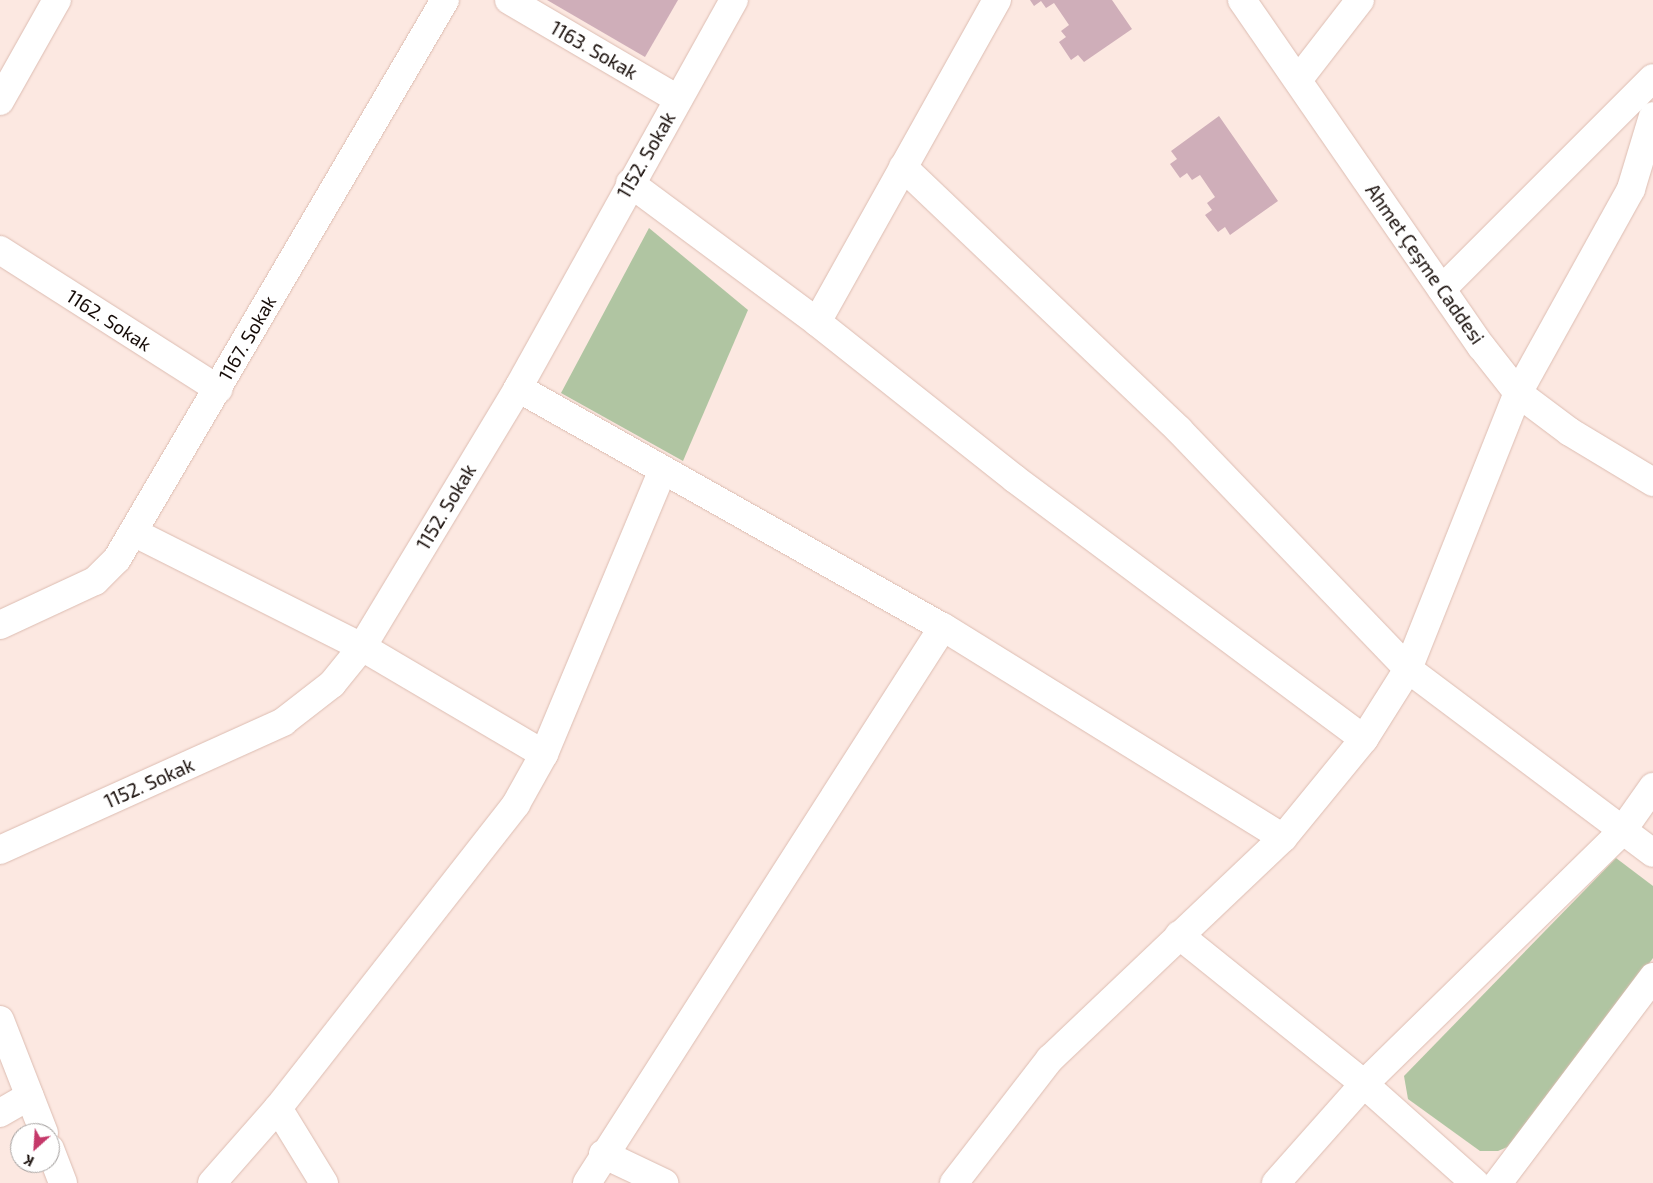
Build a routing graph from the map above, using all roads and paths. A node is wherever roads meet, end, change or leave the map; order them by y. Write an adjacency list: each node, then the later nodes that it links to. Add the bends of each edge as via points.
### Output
1 (57, 0): 11 (street)
2 (445, 0): 19 (street, 1167. Sokak)
3 (509, 0): 10 (street, 1163. Sokak)
4 (734, 0): 10 (street, 1152. Sokak)
5 (997, 0): 13 (street)
6 (1242, 0): 9 (street, Ahmet Çeşme Caddesi)
7 (1360, 0): 9 (street)
8 (1653, 78): 16 (street)
9 (1298, 80): 16 (street, Ahmet Çeşme Caddesi)
10 (678, 99): 14 (street, 1152. Sokak)
11 (0, 101)
12 (1653, 116): 20 (street, via 1631,189)
13 (903, 167): 17 (street); 27 (street, via 1179,430)
14 (630, 183): 17 (street); 18 (street, 1152. Sokak)
15 (0, 250): 19 (street, 1162. Sokak)
16 (1442, 289): 20 (street, Ahmet Çeşme Caddesi)
17 (817, 322): 28 (street, via 1015,479)
18 (518, 388): 21 (street); 26 (street, 1152. Sokak)
19 (218, 389): 23 (street, 1167. Sokak)
20 (1518, 393): 22 (street, Ahmet Çeşme Caddesi, via 1570,432); 27 (street)
21 (663, 470): 25 (street); 29 (street)
22 (1653, 482)
23 (133, 532): 24 (street, 1167. Sokak, via 117,559 95,581); 26 (street)
24 (0, 625)
25 (943, 627): 32 (street); 43 (street)
26 (362, 647): 29 (street); 33 (street, 1152. Sokak, via 332,684 283,722)
27 (1408, 669): 28 (street); 31 (street)
28 (1364, 739): 32 (street)
29 (544, 754): 40 (street, via 516,804)
30 (1653, 787): 31 (street)
31 (1622, 831): 34 (street); 38 (street)
32 (1283, 838): 35 (street)
33 (0, 850)
34 (1653, 853)
35 (1179, 935): 38 (street); 49 (street, via 1050,1059)
36 (1653, 977): 51 (street)
37 (0, 1020): 39 (street)
38 (1364, 1084): 44 (street); 50 (street)
39 (29, 1096): 41 (street); 42 (street)
40 (278, 1108): 45 (street); 46 (street)
41 (0, 1113)
42 (40, 1123)
43 (604, 1154): 47 (street); 48 (street)
44 (1459, 1178)
45 (212, 1183)
46 (324, 1183)
47 (587, 1183)
48 (664, 1183)
49 (954, 1183)
50 (1276, 1183)
51 (1498, 1183)

